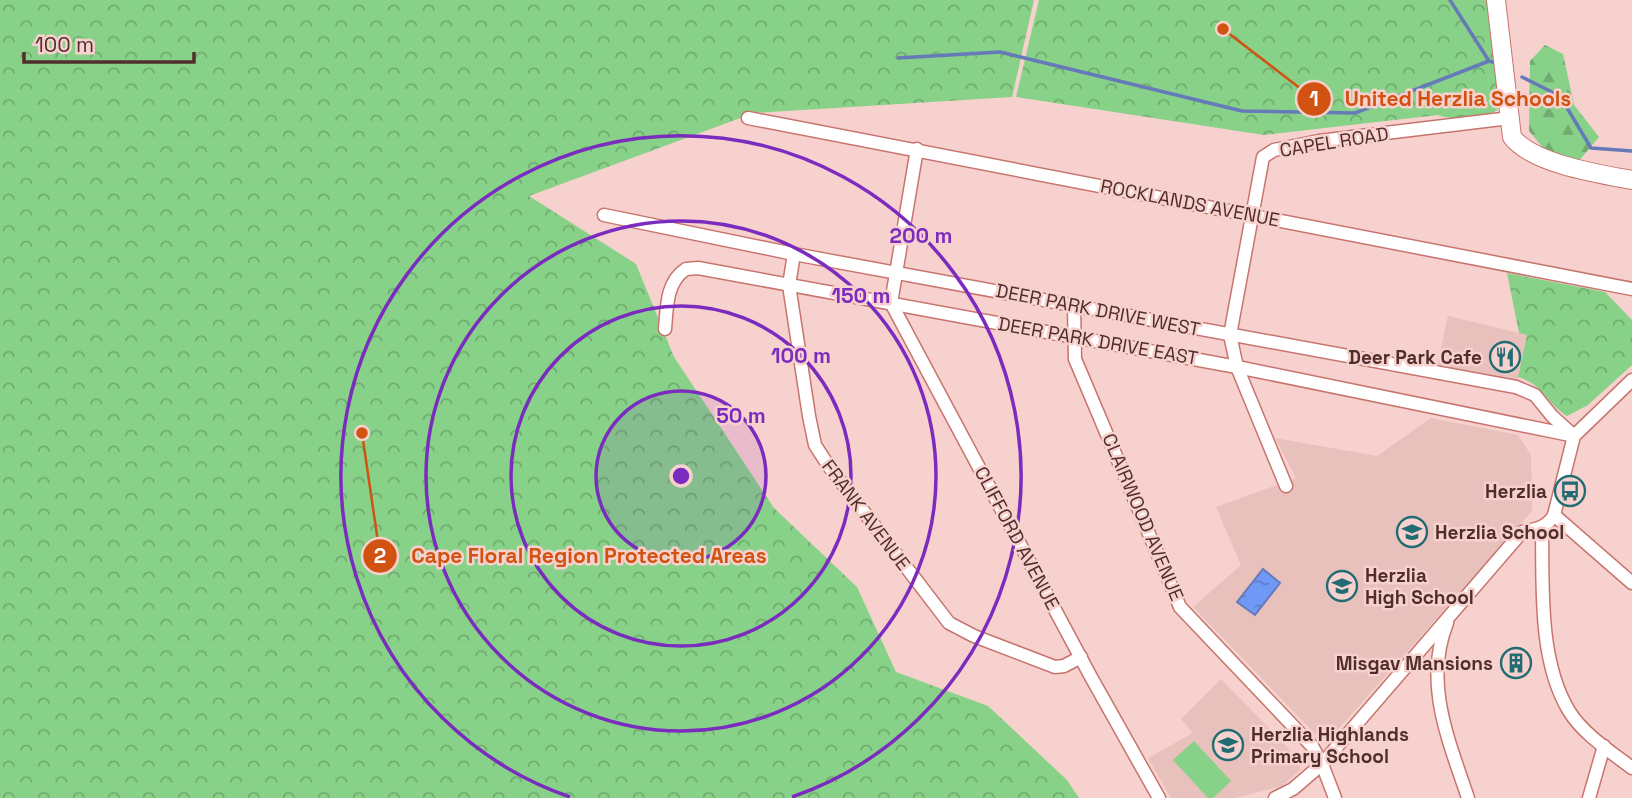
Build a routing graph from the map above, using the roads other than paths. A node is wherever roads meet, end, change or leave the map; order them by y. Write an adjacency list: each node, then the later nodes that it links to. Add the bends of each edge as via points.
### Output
1 (1496, 0): 3 (street)
2 (748, 118): 4 (street, ROCKLANDS AVENUE)
3 (1510, 118): 5 (street, via 1512,136 1529,151 1571,167); 7 (street, CAPEL ROAD, via 1275,150 1263,157)
4 (917, 149): 7 (street, ROCKLANDS AVENUE); 9 (street)
5 (1632, 180)
6 (604, 215): 8 (street, DEER PARK DRIVE WEST)
7 (1251, 215): 11 (street, ROCKLANDS AVENUE); 15 (street)
8 (794, 254): 9 (street, DEER PARK DRIVE WEST); 10 (street, FRANK AVENUE)
9 (895, 273): 12 (street); 13 (street, DEER PARK DRIVE WEST)
10 (789, 285): 12 (street, DEER PARK DRIVE EAST); 14 (street, DEER PARK DRIVE EAST, via 690,267 671,288); 27 (street, FRANK AVENUE, via 815,445 941,614 961,630 1048,665 1064,666)
11 (1632, 289)
12 (891, 303): 16 (street, DEER PARK DRIVE EAST); 27 (street, CLIFFORD AVENUE)
13 (1074, 306): 15 (street, DEER PARK DRIVE WEST); 16 (street, CLAIRWOOD AVENUE)
14 (665, 329)
15 (1230, 335): 17 (street); 19 (street, DEER PARK DRIVE WEST, via 1516,387)
16 (1074, 338): 17 (street, DEER PARK DRIVE EAST); 29 (street, CLAIRWOOD AVENUE, via 1075,359 1180,607 1312,746)
17 (1237, 367): 20 (street, DEER PARK DRIVE EAST); 22 (street)
18 (1632, 380): 21 (street)
19 (1535, 395): 20 (street, via 1537,411); 21 (street)
20 (1527, 425): 21 (street, DEER PARK DRIVE EAST)
21 (1574, 436): 23 (street)
22 (1286, 486)
23 (1554, 515): 24 (street); 25 (street)
24 (1542, 527): 26 (street, via 1521,532); 28 (street, via 1545,630 1555,676 1569,710)
25 (1632, 583)
26 (1451, 613): 29 (street); 34 (street, via 1439,649 1437,696)
27 (1081, 657): 31 (street, CLIFFORD AVENUE)
28 (1604, 746): 30 (street); 35 (street)
29 (1322, 764): 32 (street); 33 (street, CLAIRWOOD AVENUE)
30 (1632, 768)
31 (1159, 798)
32 (1275, 798)
33 (1335, 798)
34 (1468, 798)
35 (1589, 798)

